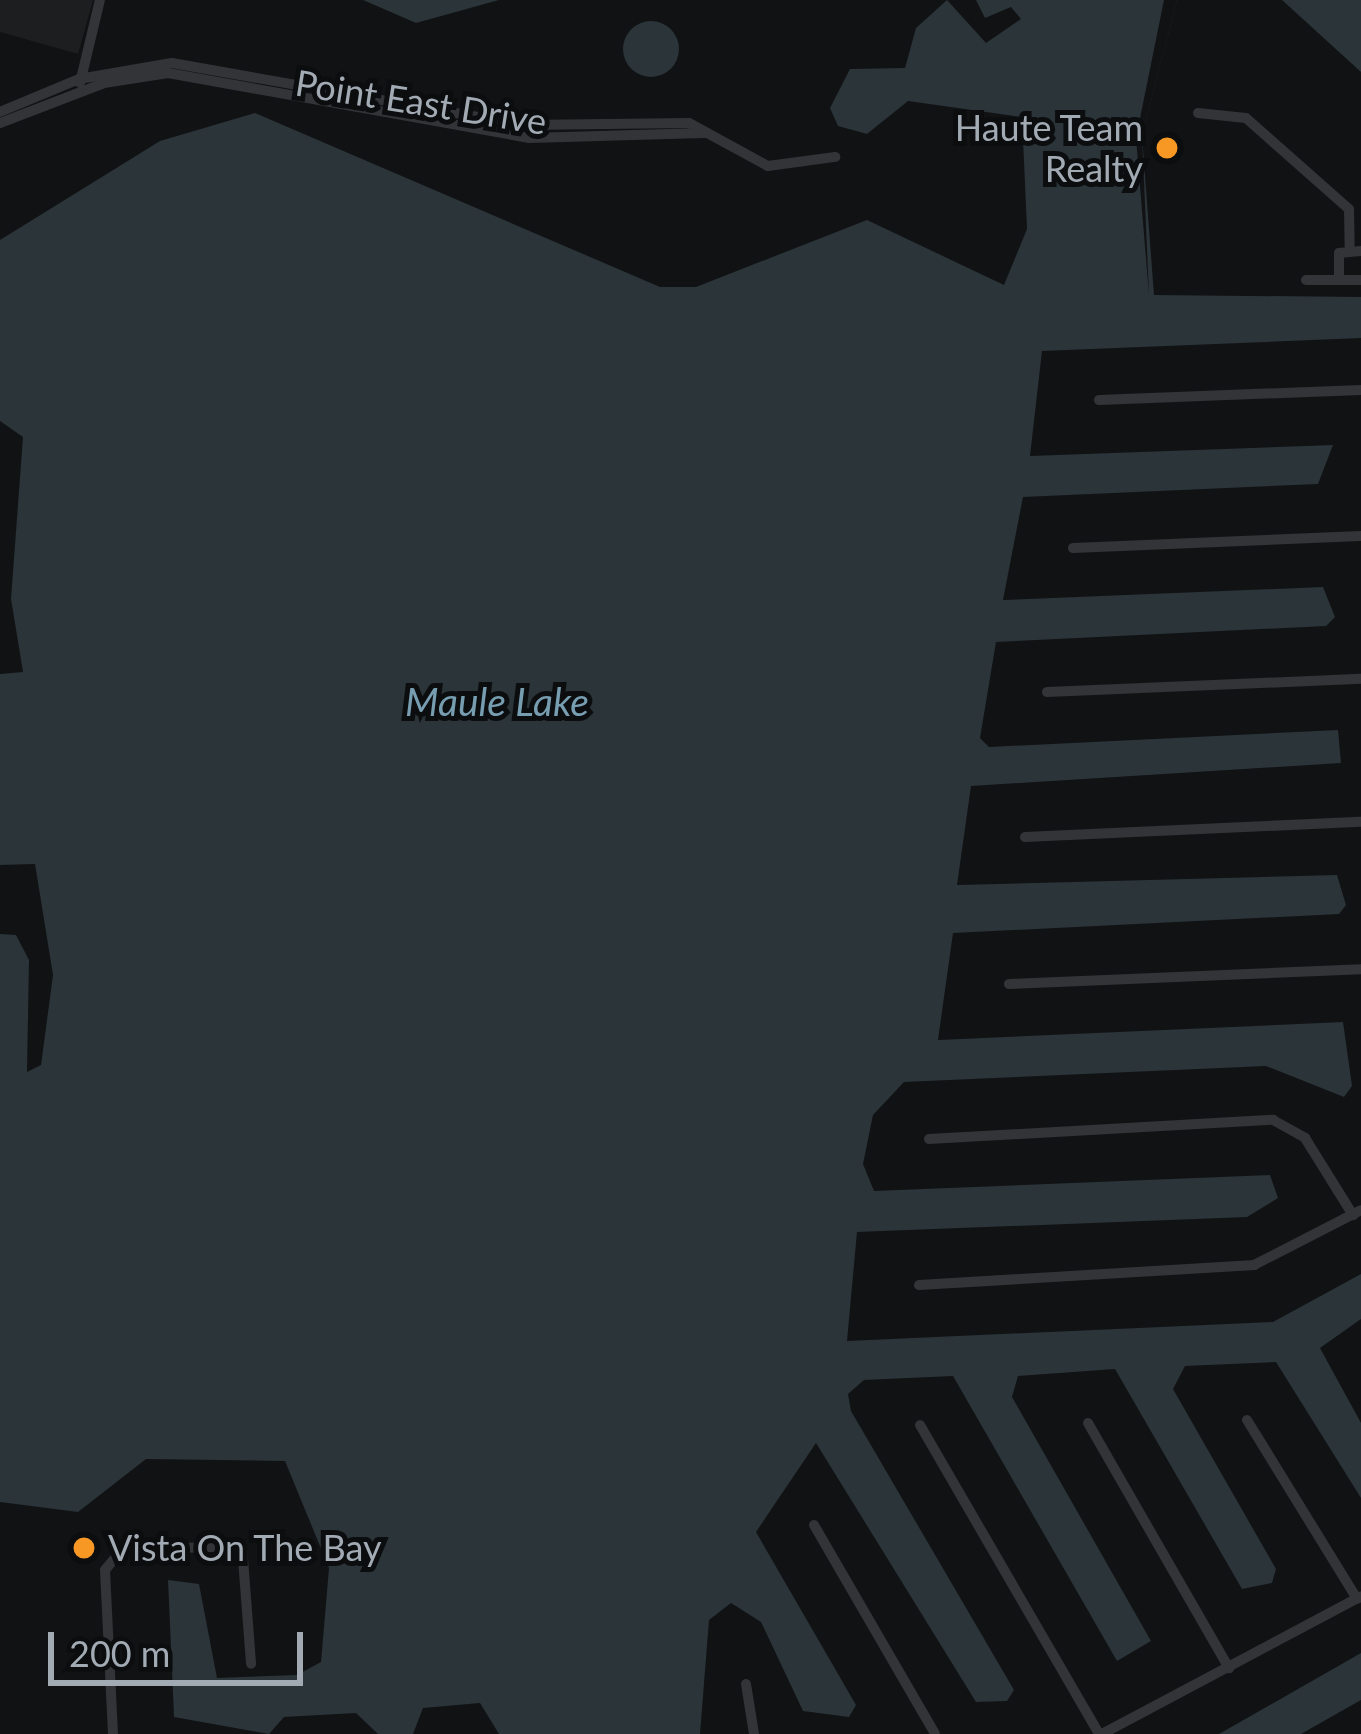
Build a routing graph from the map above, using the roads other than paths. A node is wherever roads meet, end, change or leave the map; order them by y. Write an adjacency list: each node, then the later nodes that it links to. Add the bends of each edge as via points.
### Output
1 (100, 0): 2 (street)
2 (81, 85): 3 (street, Point East Drive); 5 (street, Point East Drive); 6 (street, Point East Drive, via 186,75 529,138 704,133 768,166)
3 (0, 112)
4 (1198, 112): 7 (street, via 1246,118 1349,209)
5 (0, 123)
6 (835, 157)
7 (1355, 249): 8 (street, via 1336,257)
8 (1339, 278): 9 (street); 10 (street)
9 (1306, 280)
10 (1361, 280)
11 (1361, 390): 12 (street)
12 (1099, 400)
13 (1361, 536): 14 (street)
14 (1073, 548)
15 (1361, 679): 16 (street)
16 (1047, 692)
17 (1361, 822): 18 (street)
18 (1025, 837)
19 (1361, 969): 20 (street)
20 (1009, 984)
21 (929, 1139): 22 (street, via 1273,1120 1305,1138)
22 (1357, 1212): 23 (street, via 1254,1265)
23 (919, 1285)
24 (1247, 1420): 28 (street)
25 (1088, 1423): 30 (street)
26 (920, 1425): 35 (street)
27 (814, 1525): 34 (street)
28 (1359, 1598): 30 (street)
29 (251, 1664): 32 (street, via 242,1546 122,1550 105,1570)
30 (1229, 1668): 35 (street)
31 (746, 1684): 33 (street)
32 (113, 1734)
33 (754, 1734)
34 (935, 1734)
35 (1101, 1734)

